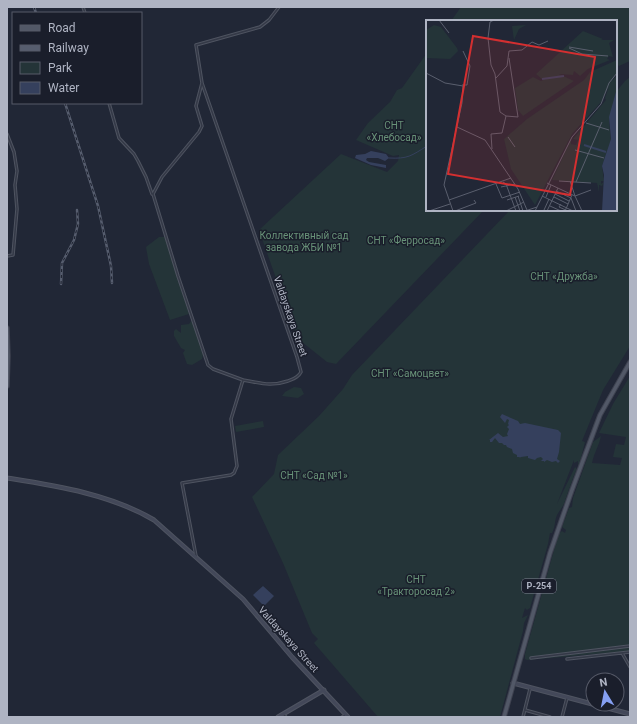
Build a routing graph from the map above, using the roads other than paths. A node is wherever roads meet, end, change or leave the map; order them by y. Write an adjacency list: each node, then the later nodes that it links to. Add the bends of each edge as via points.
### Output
1 (279, 7): 2 (street, via 260,27 196,45)
2 (202, 83): 5 (street, via 196,106 202,126 162,177 155,188); 9 (street, Valdayskaya Street, via 301,369 298,377 279,384 268,385)
3 (109, 104): 5 (street, via 119,138 134,154)
4 (7, 134): 6 (street, via 14,152 17,171 13,254)
5 (154, 198): 9 (street, Valdayskaya Street, via 208,365 212,369)
6 (7, 256)
7 (7, 328): 10 (main road)
8 (630, 362): 19 (main road, Р-254, via 600,415 568,496 550,547)
9 (243, 380): 12 (street, via 231,419 236,470 231,475 182,483)
10 (7, 386)
11 (7, 478): 12 (street, Valdayskaya Street, via 94,495 139,512 154,520)
12 (196, 559): 21 (street, Valdayskaya Street, via 243,599)
13 (630, 646): 16 (street)
14 (630, 652): 15 (street)
15 (622, 653): 17 (street); 18 (street)
16 (531, 658)
17 (567, 659)
18 (630, 667)
19 (512, 683): 20 (street); 31 (main road)
20 (530, 688): 22 (street); 23 (street)
21 (324, 690): 24 (street); 26 (street, Valdayskaya Street)
22 (567, 698): 25 (street); 34 (street)
23 (525, 710): 27 (street); 32 (street)
24 (283, 714): 28 (street); 29 (street)
25 (630, 714)
26 (347, 716): 30 (street)
27 (539, 716): 33 (street)
28 (278, 717)
29 (286, 717)
30 (342, 717)
31 (503, 717)
32 (524, 717)
33 (550, 717)
34 (562, 717): 35 (street)
35 (566, 717)

